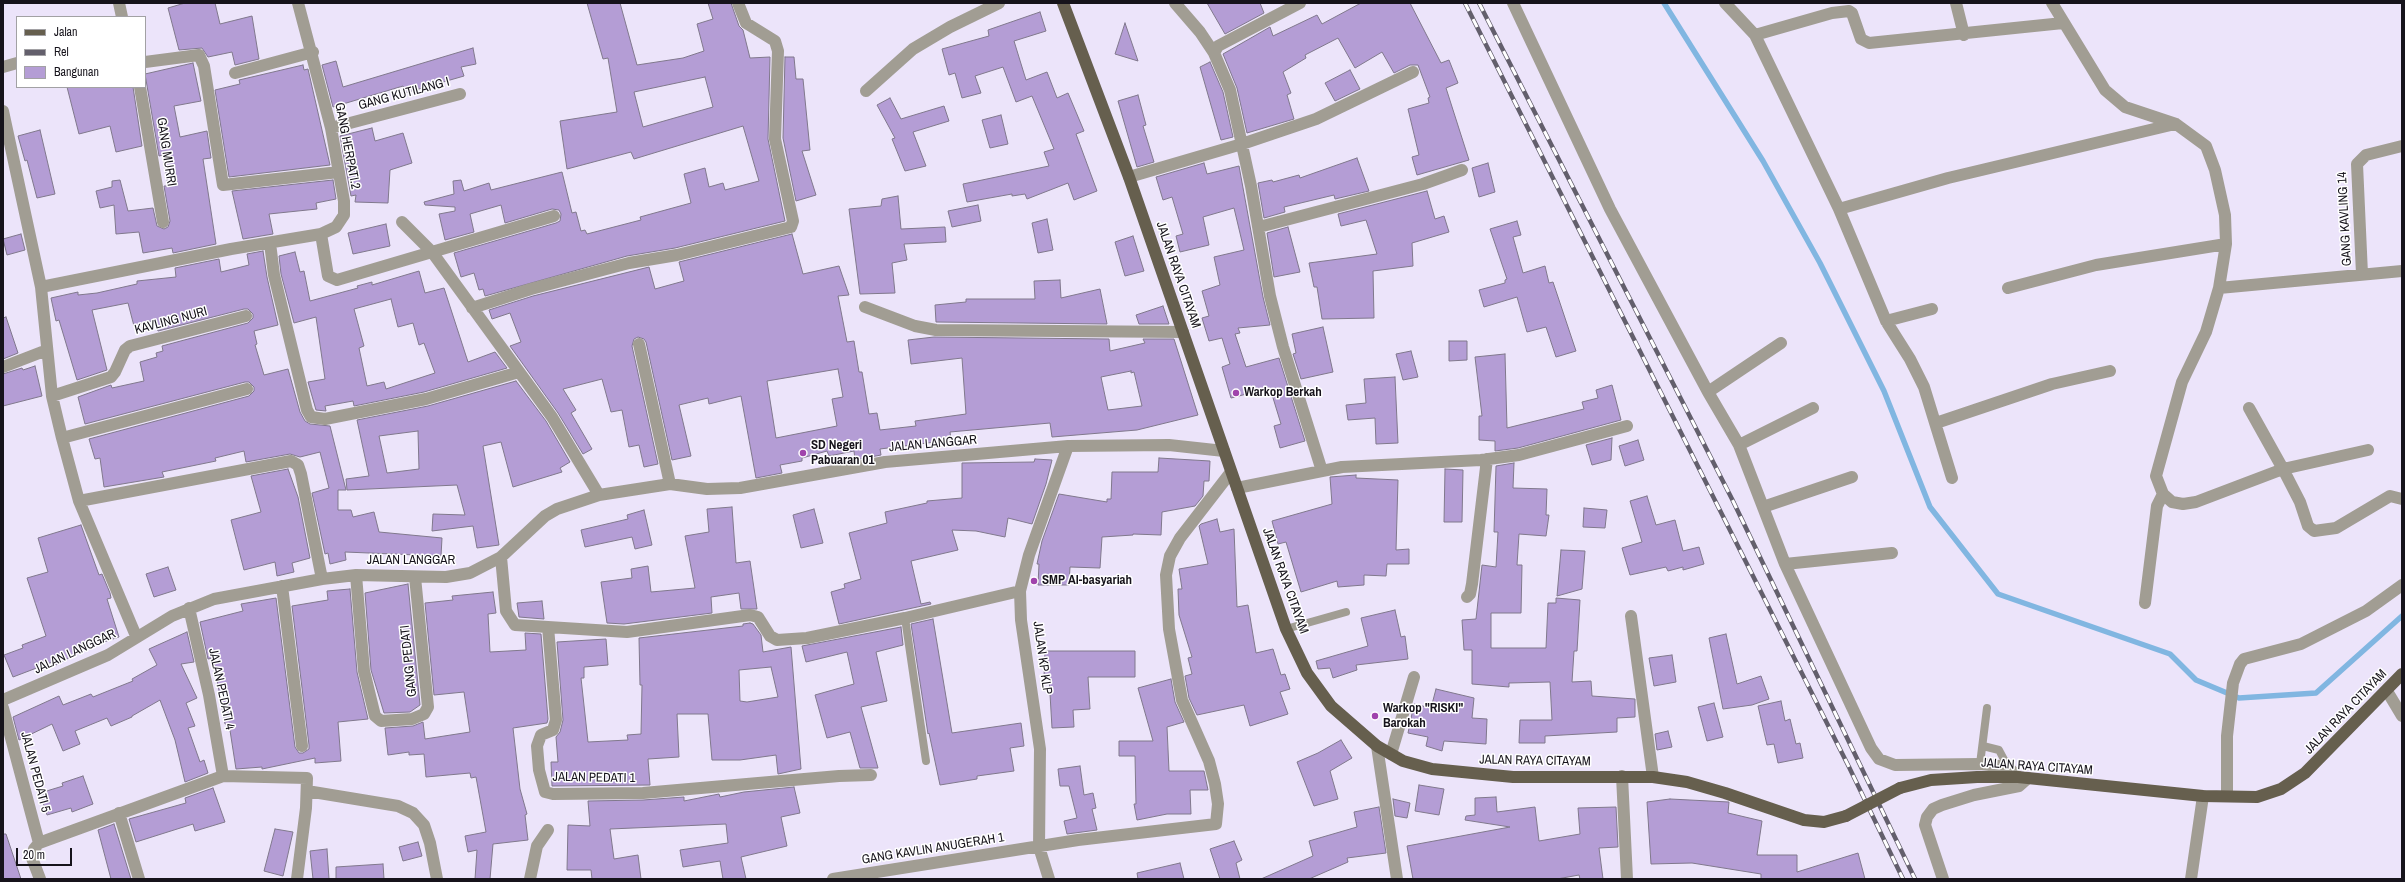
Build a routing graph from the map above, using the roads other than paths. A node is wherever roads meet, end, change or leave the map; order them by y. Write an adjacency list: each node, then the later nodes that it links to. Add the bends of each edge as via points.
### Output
1 (119, 3): 12 (street)
2 (298, 3): 16 (street, GANG HERPATI.2)
3 (738, 3): 50 (street, via 746,22 775,41 778,51 775,139 793,221 791,227 676,255 629,263 531,289)
4 (999, 3): 24 (street, via 913,49)
5 (1063, 3): 34 (main road, JALAN RAYA CITAYAM)
6 (1175, 3): 17 (street)
7 (1300, 3): 17 (street, via 1218,46)
8 (1513, 3): 62 (street, via 1610,209)
9 (1725, 3): 14 (street)
10 (1956, 3): 15 (street)
11 (2052, 3): 13 (street)
12 (122, 16)
13 (2063, 22): 15 (street); 27 (street, via 2105,90 2125,107)
14 (1755, 34): 15 (street, via 1832,13 1849,11 1852,13 1860,39 1869,43); 35 (street)
15 (1964, 35)
16 (313, 52): 22 (street); 28 (street, GANG HERPATI.2)
17 (1214, 53): 29 (street, via 1230,90)
18 (146, 62): 33 (street, via 199,55 204,66 223,185)
19 (16, 63): 20 (street)
20 (3, 68)
21 (1413, 72): 29 (street, via 1316,119)
22 (235, 73)
23 (140, 88): 37 (street, GANG MURRI)
24 (866, 91)
25 (460, 94): 28 (street, GANG KUTILANG I)
26 (3, 111): 31 (street)
27 (2176, 124): 35 (street, via 1948,178); 42 (street, via 2206,146 2226,215)
28 (331, 128): 33 (street, GANG HERPATI.2)
29 (1242, 144): 34 (street); 39 (street)
30 (2402, 146): 45 (street, GANG KAVLING 14, via 2366,155 2357,164)
31 (8, 157): 46 (street)
32 (1462, 170): 39 (street, via 1423,184)
33 (338, 172): 40 (street, GANG HERPATI.2, via 344,215 336,228)
34 (1129, 177): 54 (main road, JALAN RAYA CITAYAM)
35 (1839, 209): 53 (street)
36 (554, 216): 43 (street)
37 (163, 222)
38 (402, 222): 43 (street)
39 (1258, 227): 75 (street, via 1270,296 1283,347)
40 (321, 234): 41 (street, GANG HERPATI.2); 43 (street, via 328,276 337,280)
41 (270, 243): 46 (street, GANG HERPATI.2, via 231,248); 59 (street, via 276,283 307,410 311,417 324,419 426,399)
42 (2226, 244): 47 (street, via 2096,265); 48 (street)
43 (432, 252): 50 (street)
44 (2402, 270): 45 (street, GANG KAVLING 14)
45 (2362, 274): 48 (street, GANG KAVLING 14)
46 (41, 287): 57 (street)
47 (2008, 288)
48 (2220, 288): 81 (street, via 2206,332 2182,382 2156,476)
49 (865, 307): 54 (street, via 915,326 936,330)
50 (472, 308): 59 (street)
51 (1932, 309): 53 (street)
52 (246, 316): 63 (street, KAVLING NURI, via 130,346 125,350 111,377)
53 (1886, 321): 66 (street, via 1920,380)
54 (1183, 332): 72 (main road, JALAN RAYA CITAYAM)
55 (1781, 343): 62 (street)
56 (639, 344): 79 (street)
57 (47, 350): 58 (street); 63 (street)
58 (3, 367)
59 (519, 372): 82 (street, via 571,446)
60 (2110, 372): 66 (street, via 2052,384)
61 (247, 389): 68 (street)
62 (1708, 392): 69 (street)
63 (52, 396): 68 (street)
64 (1813, 408): 69 (street)
65 (2249, 408): 74 (street)
66 (1936, 423): 78 (street)
67 (1627, 426): 73 (street, via 1519,455)
68 (62, 438): 84 (street)
69 (1739, 445): 85 (street)
70 (1068, 446): 72 (street, JALAN LANGGAR, via 1169,445); 79 (street, JALAN LANGGAR, via 885,462 740,488); 94 (street, JALAN KP KLP, via 1029,555)
71 (2368, 450): 74 (street)
72 (1224, 451): 76 (main road, JALAN RAYA CITAYAM)
73 (1488, 459): 75 (street); 95 (street, via 1472,584 1470,594)
74 (2283, 469): 81 (street, via 2196,502 2172,502); 83 (street, via 2300,502 2308,526 2314,532 2336,528 2390,496)
75 (1322, 471): 80 (street)
76 (1231, 472): 80 (main road, JALAN RAYA CITAYAM); 129 (street, GANG KAVLIN ANUGERAH 1, via 1180,538 1170,556 1166,575 1169,629 1182,700 1213,777 1218,804 1216,824)
77 (1852, 477): 85 (street)
78 (1952, 478)
79 (670, 484): 82 (street, JALAN LANGGAR)
80 (1237, 488): 102 (main road, JALAN RAYA CITAYAM)
81 (2163, 494): 96 (street, via 2157,506)
82 (599, 495): 87 (street, JALAN LANGGAR, via 551,512)
83 (2402, 499)
84 (79, 501): 91 (street, via 291,461 298,465 301,474); 103 (street)
85 (1763, 507): 88 (street)
86 (1892, 553): 88 (street)
87 (502, 557): 90 (street, JALAN LANGGAR, via 470,573 446,577); 101 (street, via 506,611 515,625)
88 (1785, 564): 116 (street, via 1871,748 1880,759 1895,765)
89 (356, 575): 90 (street, JALAN LANGGAR); 90 (street, GANG PEDATI, via 364,672 375,716 381,721 412,719 424,714 428,707); 91 (street, JALAN LANGGAR)
90 (415, 577)
91 (322, 578): 93 (street, JALAN LANGGAR)
92 (2402, 585): 125 (street, via 2366,611 2301,644 2244,659 2233,683 2227,736)
93 (282, 586): 97 (street, JALAN LANGGAR, via 214,599); 111 (street)
94 (1020, 591): 100 (street); 129 (street, JALAN KP KLP, via 1021,620 1040,749)
95 (1466, 597)
96 (2145, 603)
97 (188, 608): 103 (street, JALAN LANGGAR); 119 (street, JALAN PEDATI 4, via 209,695)
98 (1346, 612): 102 (lane)
99 (1631, 616): 121 (street)
100 (905, 618): 101 (street, via 807,638 776,640 770,636 758,617 750,615 627,632); 115 (lane)
101 (548, 627): 118 (street, JALAN PEDATI 1, via 556,720 553,730 541,735 537,746 539,770 545,792 643,793)
102 (1286, 629): 112 (main road, JALAN RAYA CITAYAM, via 1307,674 1331,706)
103 (136, 636): 107 (street, JALAN LANGGAR, via 108,655)
104 (2402, 674): 106 (main road, JALAN RAYA CITAYAM)
105 (1414, 677): 114 (street)
106 (2387, 691): 110 (street); 125 (main road, JALAN RAYA CITAYAM, via 2305,773 2281,789 2256,797)
107 (3, 700)
108 (3, 708): 128 (street, JALAN PEDATI 5)
109 (1987, 708): 113 (lane)
110 (2402, 716)
111 (302, 746)
112 (1377, 746): 114 (main road, JALAN RAYA CITAYAM); 137 (street)
113 (1983, 746): 116 (lane); 117 (lane, via 1999,750)
114 (1391, 754): 120 (main road, JALAN RAYA CITAYAM, via 1403,761 1432,769 1475,774 1513,777)
115 (926, 761)
116 (1980, 764): 117 (street)
117 (2008, 767): 122 (street)
118 (871, 775)
119 (223, 776): 123 (street, via 307,778); 126 (street)
120 (1622, 776): 121 (main road, JALAN RAYA CITAYAM); 138 (street)
121 (1653, 777): 122 (main road, JALAN RAYA CITAYAM, bridge, via 1687,782 1804,820 1824,822 1846,816 1900,788 1931,780)
122 (2023, 778): 124 (main road, JALAN RAYA CITAYAM); 139 (street, via 2020,786 1974,795 1933,809 1925,825)
123 (307, 791): 132 (street); 133 (street, via 398,806 413,813 424,825)
124 (2203, 796): 125 (main road, JALAN RAYA CITAYAM); 140 (street)
125 (2227, 796)
126 (119, 813): 128 (street); 131 (street)
127 (548, 830): 134 (street, via 537,846)
128 (39, 843): 130 (street, via 32,858)
129 (1039, 847): 135 (street, GANG KAVLIN ANUGERAH 1); 136 (street, JALAN KP KLP)
130 (40, 879)
131 (139, 879)
132 (297, 879)
133 (437, 879)
134 (530, 879)
135 (833, 879)
136 (1049, 879)
137 (1397, 879)
138 (1626, 879)
139 (1943, 879)
140 (2191, 879)

